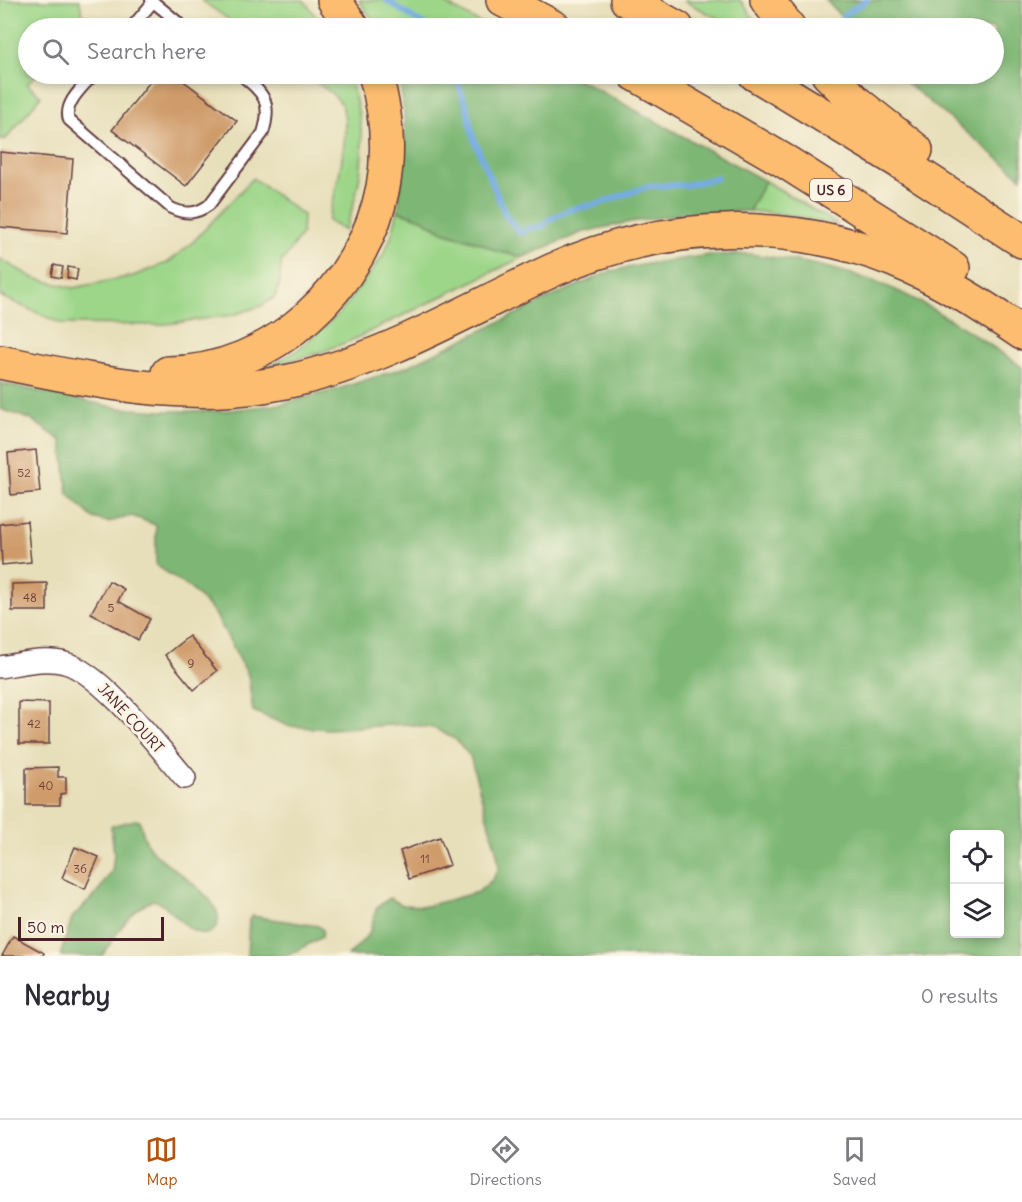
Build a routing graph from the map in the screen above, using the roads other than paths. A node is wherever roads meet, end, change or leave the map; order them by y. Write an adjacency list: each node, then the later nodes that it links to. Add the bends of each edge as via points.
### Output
1 (334, 0): 8 (highway)
2 (502, 0): 9 (highway)
3 (627, 0): 10 (highway)
4 (767, 0): 11 (highway)
5 (152, 1): 6 (lane); 7 (lane)
6 (139, 18)
7 (173, 18)
8 (346, 18)
9 (536, 18)
10 (660, 18)
11 (781, 18)
12 (86, 84): 13 (lane, via 69,104 69,120 171,208 192,213 209,205 263,133 267,104)
13 (252, 84)
14 (378, 84): 22 (highway, via 384,107 386,147 379,203 348,271 297,326 249,356 174,373 115,370)
15 (652, 84): 20 (highway, US 6, via 786,162)
16 (772, 84): 19 (highway)
17 (838, 84): 18 (highway, via 880,122)
18 (1022, 227)
19 (1022, 241)
20 (1022, 314)
21 (1022, 333): 23 (highway, via 950,287 876,254 812,237 708,231 602,251 366,358 274,384 219,390 144,388)
22 (0, 348)
23 (0, 362)
24 (0, 667): 25 (street, JANE COURT, via 56,661 83,671 117,701)
25 (185, 778)

